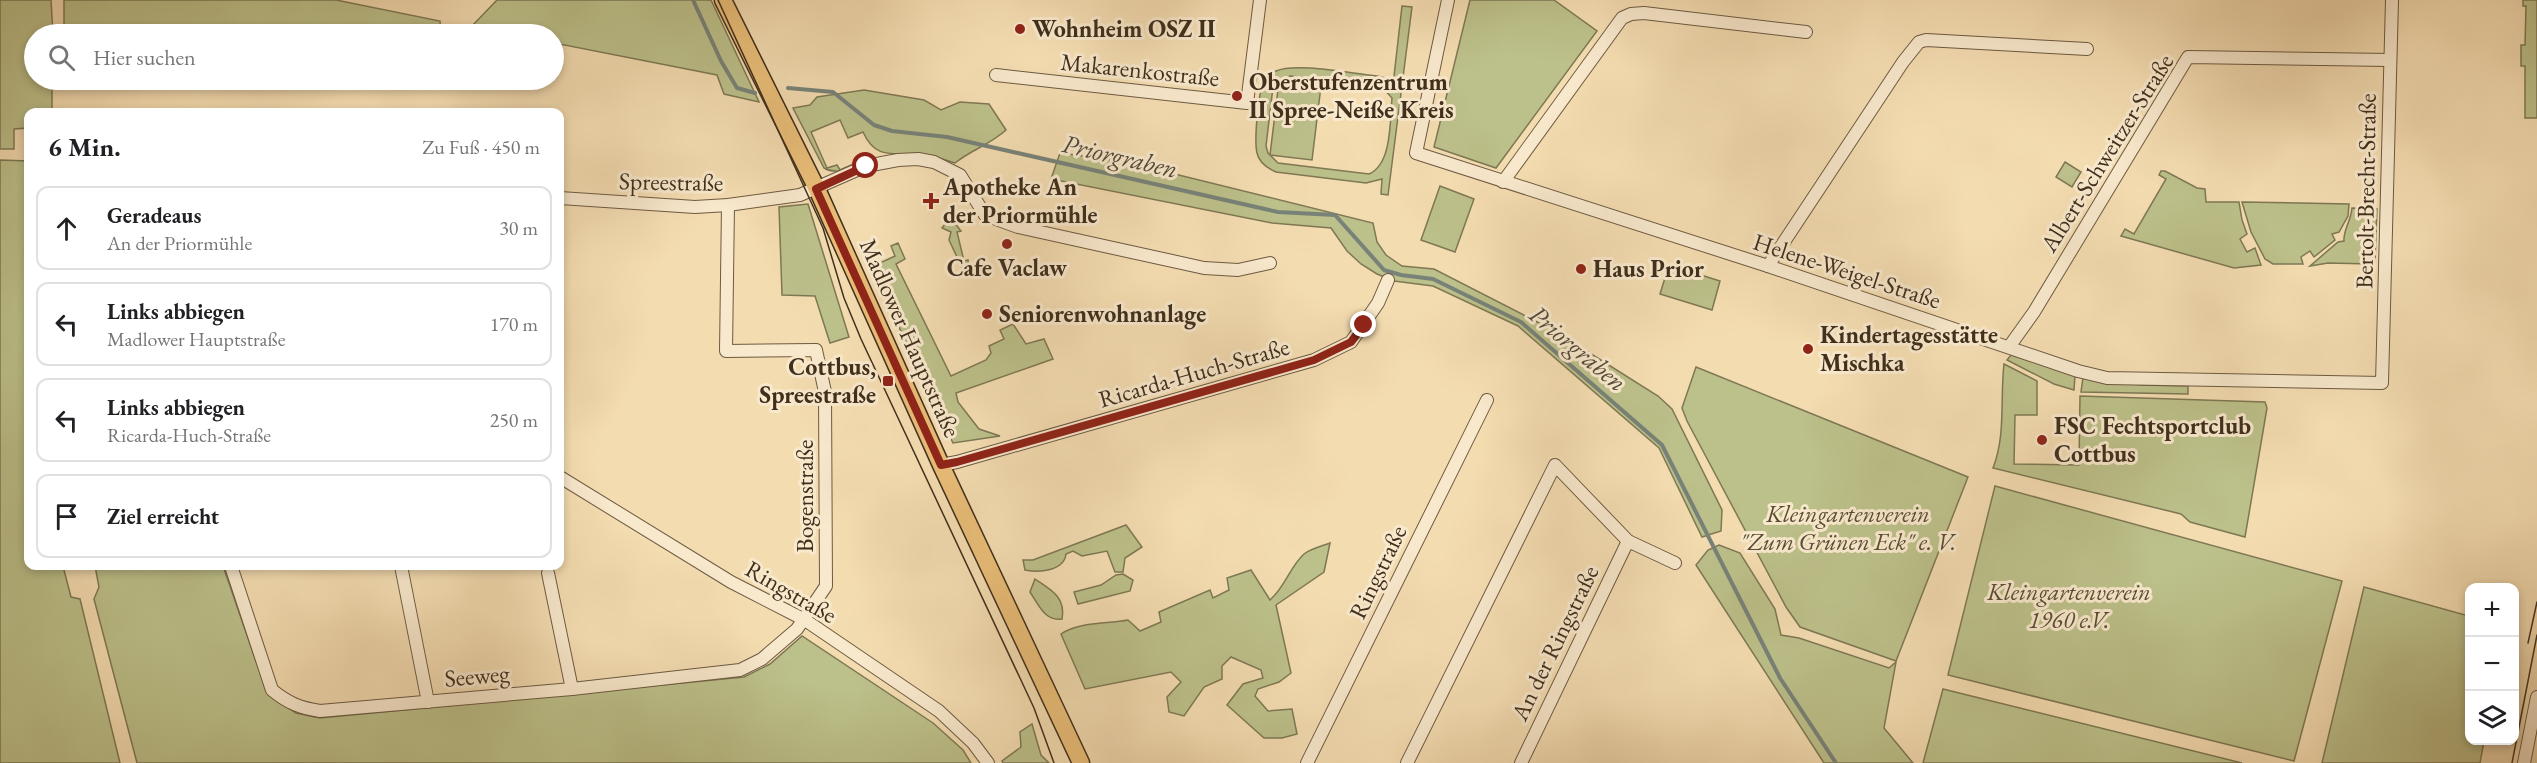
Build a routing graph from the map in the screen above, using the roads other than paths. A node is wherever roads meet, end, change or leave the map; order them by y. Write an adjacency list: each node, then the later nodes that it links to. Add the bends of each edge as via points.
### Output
1 (723, 0): 10 (main road, Madlower Hauptstraße)
2 (1260, 0): 8 (street, Makarenkostraße, via 1247,103)
3 (1448, 0): 9 (street, Helene-Weigel-Straße, via 1416,153)
4 (2392, 0): 7 (street, Bertolt-Brecht-Straße)
5 (1806, 32): 9 (street, via 1667,15 1631,14 1622,18)
6 (2087, 49): 14 (street, via 1919,42)
7 (2390, 60): 16 (street, Albert-Schweitzer-Straße, via 2188,57); 17 (street, Bertolt-Brecht-Straße)
8 (996, 75)
9 (1503, 182): 14 (street, Helene-Weigel-Straße)
10 (816, 189): 12 (street, Spreestraße, via 800,195); 13 (street, Spreestraße, via 866,166 918,159 948,167 960,175 985,215 1018,227 1204,268 1238,270); 19 (main road, Madlower Hauptstraße)
11 (564, 198): 12 (street, Spreestraße, via 695,207)
12 (728, 205): 26 (street, Bogenstraße, via 726,351 816,350 825,392 826,586)
13 (1270, 263)
14 (1768, 266): 16 (street, Helene-Weigel-Straße)
15 (1388, 280): 19 (street, Ricarda-Huch-Straße, via 1378,303 1351,342 1314,360)
16 (2009, 347): 17 (street, Helene-Weigel-Straße, via 2107,378)
17 (2382, 382)
18 (1487, 400): 32 (street, Ringstraße)
19 (941, 465): 31 (main road, Madlower Hauptstraße)
20 (564, 479): 26 (street, Ringstraße, via 730,582)
21 (1628, 541): 22 (street); 33 (street, via 1555,465); 34 (street, An der Ringstraße)
22 (1675, 563)
23 (232, 570): 29 (street, Seeweg, via 272,690 285,701 320,711)
24 (402, 570): 29 (street)
25 (548, 573): 27 (street)
26 (805, 620): 27 (street, Seeweg, via 762,658 740,670); 30 (street, Ringstraße, via 939,711 973,742)
27 (572, 689): 29 (street, Seeweg)
28 (2537, 697): 35 (street)
29 (428, 702)
30 (988, 763)
31 (1081, 763)
32 (1307, 763)
33 (1407, 763)
34 (1521, 763)
35 (2524, 763)

